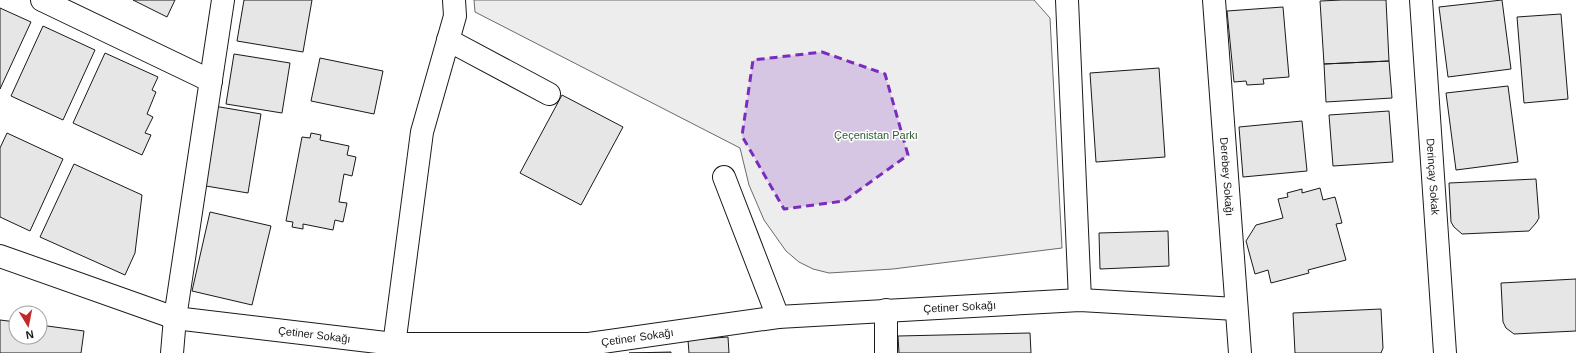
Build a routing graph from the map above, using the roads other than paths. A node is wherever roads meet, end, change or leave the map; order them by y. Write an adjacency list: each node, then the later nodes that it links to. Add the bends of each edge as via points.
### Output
1 (42, 0): 8 (street)
2 (224, 0): 8 (street)
3 (454, 0): 7 (street, via 455,16)
4 (1067, 0): 12 (street)
5 (1214, 0): 13 (street, Derebey Sokağı)
6 (1421, 0): 21 (street, Derinçay Sokak)
7 (448, 40): 9 (street); 17 (street, via 422,132)
8 (211, 81): 16 (street)
9 (549, 94)
10 (724, 177): 15 (street)
11 (0, 256): 16 (street, Çetiner Sokağı)
12 (1080, 300): 13 (street, Çetiner Sokağı); 14 (street, Çetiner Sokağı)
13 (1236, 309): 20 (street, Derebey Sokağı)
14 (886, 310): 15 (street, Çetiner Sokağı); 19 (street)
15 (778, 317): 17 (street, Çetiner Sokağı, via 589,344)
16 (175, 318): 17 (street, Çetiner Sokağı); 18 (street)
17 (393, 348)
18 (172, 353)
19 (886, 353)
20 (1240, 353)
21 (1445, 353)

